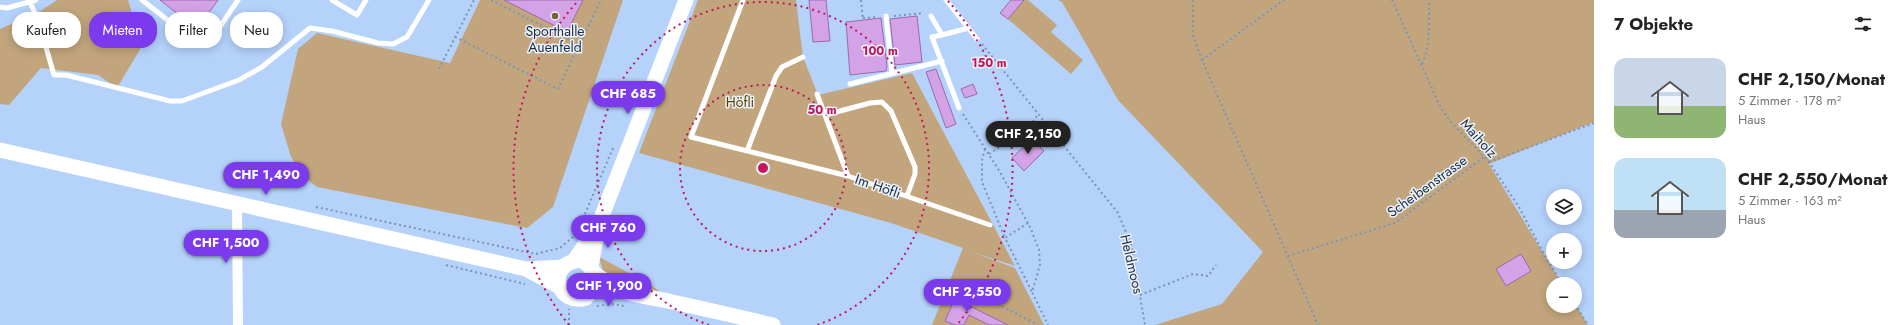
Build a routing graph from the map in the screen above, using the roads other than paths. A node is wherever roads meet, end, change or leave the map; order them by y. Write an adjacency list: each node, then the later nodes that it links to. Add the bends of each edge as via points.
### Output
1 (36, 0): 10 (lane)
2 (142, 0): 3 (lane, via 188,36 213,37)
3 (238, 0)
4 (332, 0): 5 (lane, via 357,15)
5 (366, 0)
6 (429, 0): 10 (lane, via 406,37 393,44 310,28 262,67 239,80 182,101 170,101 66,75 54,75)
7 (686, 0): 30 (main road)
8 (743, 0): 25 (lane, via 691,137)
9 (946, 0): 14 (lane)
10 (30, 2): 11 (lane, via 7,8)
11 (0, 7)
12 (930, 15): 15 (lane)
13 (886, 16): 19 (lane)
14 (967, 27): 15 (lane); 16 (lane)
15 (942, 35): 18 (lane, via 932,37)
16 (977, 39)
17 (803, 57): 25 (lane, via 782,67 776,76)
18 (942, 61): 19 (lane); 22 (lane)
19 (892, 74): 20 (lane)
20 (850, 84)
21 (817, 94): 23 (lane, Im Höfli)
22 (959, 108)
23 (825, 115): 26 (lane, Im Höfli); 27 (lane, via 882,102 891,111 914,167 915,174)
24 (0, 150): 28 (main road)
25 (747, 151): 26 (lane)
26 (848, 176): 27 (lane, Im Höfli)
27 (907, 196): 29 (lane, Im Höfli)
28 (237, 203): 32 (main road); 37 (street)
29 (990, 225)
30 (598, 226): 31 (main road); 33 (main road)
31 (568, 264): 32 (main road); 33 (main road, via 583,262); 34 (main road, via 559,277)
32 (526, 269): 34 (main road)
33 (593, 271): 35 (main road); 36 (main road)
34 (560, 287): 36 (main road, via 563,293 571,298)
35 (626, 291): 36 (main road); 38 (main road)
36 (593, 301)
37 (238, 325)
38 (773, 325)

